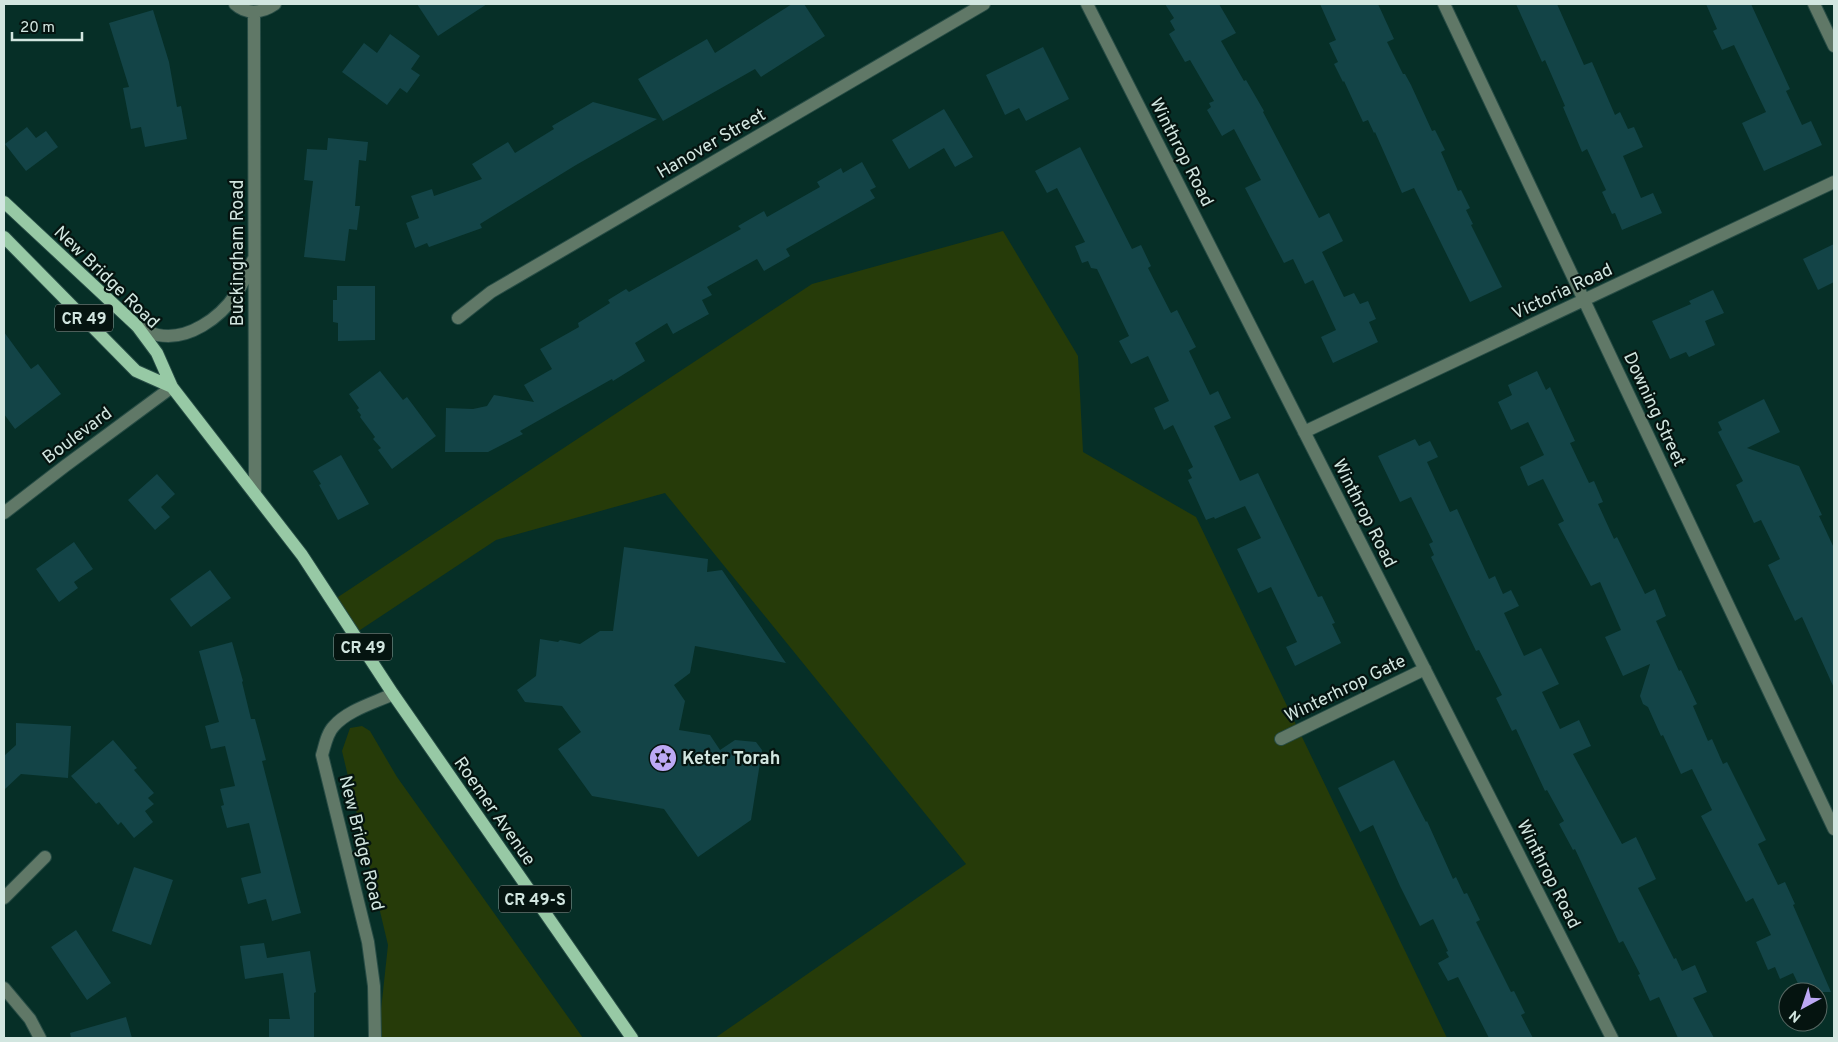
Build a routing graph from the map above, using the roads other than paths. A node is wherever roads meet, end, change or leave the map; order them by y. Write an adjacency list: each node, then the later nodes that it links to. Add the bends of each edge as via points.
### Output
1 (235, 4): 7 (street)
2 (275, 4): 7 (street)
3 (984, 4): 14 (street, Hanover Street, via 491,292)
4 (1087, 4): 17 (street, Winthrop Road)
5 (1444, 4): 13 (street, Downing Street)
6 (1814, 4): 8 (street)
7 (254, 12): 12 (street, Buckingham Road)
8 (1834, 46)
9 (1834, 182): 13 (street, Victoria Road)
10 (4, 202): 15 (main road, New Bridge Road / CR 49)
11 (4, 237): 16 (main road, New Bridge Road / CR 49, via 136,370)
12 (254, 258): 15 (street, via 228,305 199,328 184,334 164,336); 18 (street, Buckingham Road)
13 (1584, 300): 17 (street, Victoria Road); 23 (street, Downing Street)
14 (458, 318)
15 (137, 326): 16 (main road, New Bridge Road / CR 49, via 158,353)
16 (172, 387): 18 (main road, New Bridge Road / CR 49); 19 (street, Boulevard)
17 (1304, 432): 20 (street, Winthrop Road)
18 (254, 494): 21 (main road, Roemer Avenue / CR 49, via 302,555)
19 (4, 513)
20 (1425, 669): 22 (street, Winterhrop Gate); 30 (street, Winthrop Road)
21 (393, 694): 28 (street, New Bridge Road, via 344,717 328,735 322,755 368,942 374,986); 29 (main road, Roemer Avenue / CR 49-S)
22 (1281, 739)
23 (1834, 829)
24 (45, 857): 25 (street)
25 (4, 898)
26 (4, 988): 27 (street, via 30,1019)
27 (40, 1038)
28 (375, 1038)
29 (632, 1038)
30 (1612, 1038)

